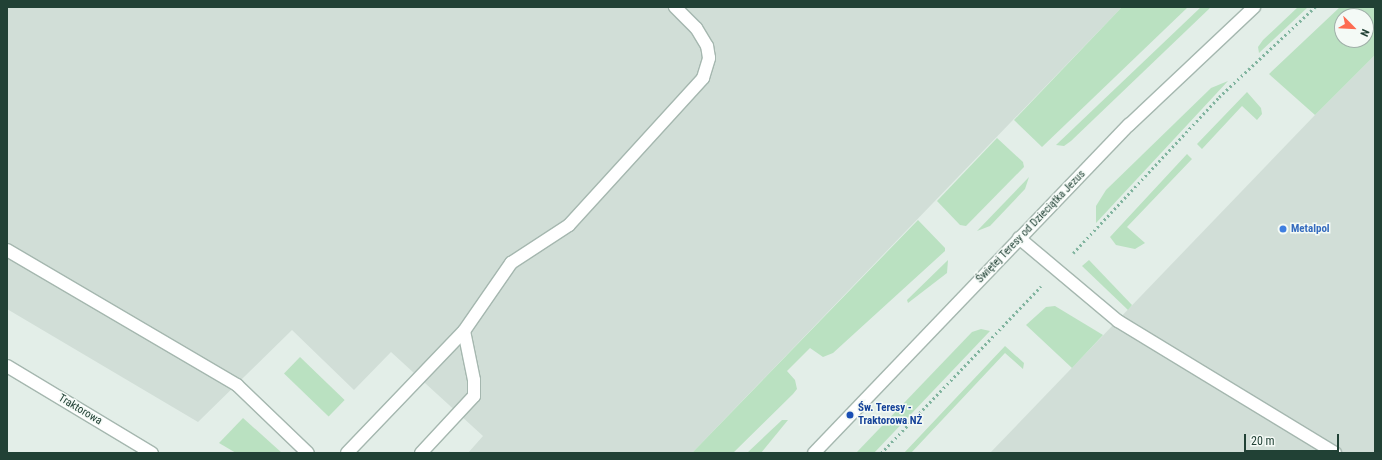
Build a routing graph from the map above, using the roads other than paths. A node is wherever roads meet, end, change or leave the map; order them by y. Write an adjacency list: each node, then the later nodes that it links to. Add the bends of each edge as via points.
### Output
1 (675, 7): 5 (street, via 696,28 707,46 709,58 703,78 569,225 511,263)
2 (1254, 7): 3 (street, Świętej Teresy od Dzieciątka Jezus, via 1129,125)
3 (1019, 238): 11 (street, Świętej Teresy od Dzieciątka Jezus); 12 (street, via 1118,321)
4 (7, 250): 8 (street, via 237,385)
5 (464, 331): 9 (street); 10 (street, via 474,380 474,396)
6 (7, 366): 7 (street, Traktorowa)
7 (152, 453)
8 (308, 453)
9 (347, 453)
10 (421, 453)
11 (814, 453)
12 (1334, 453)

